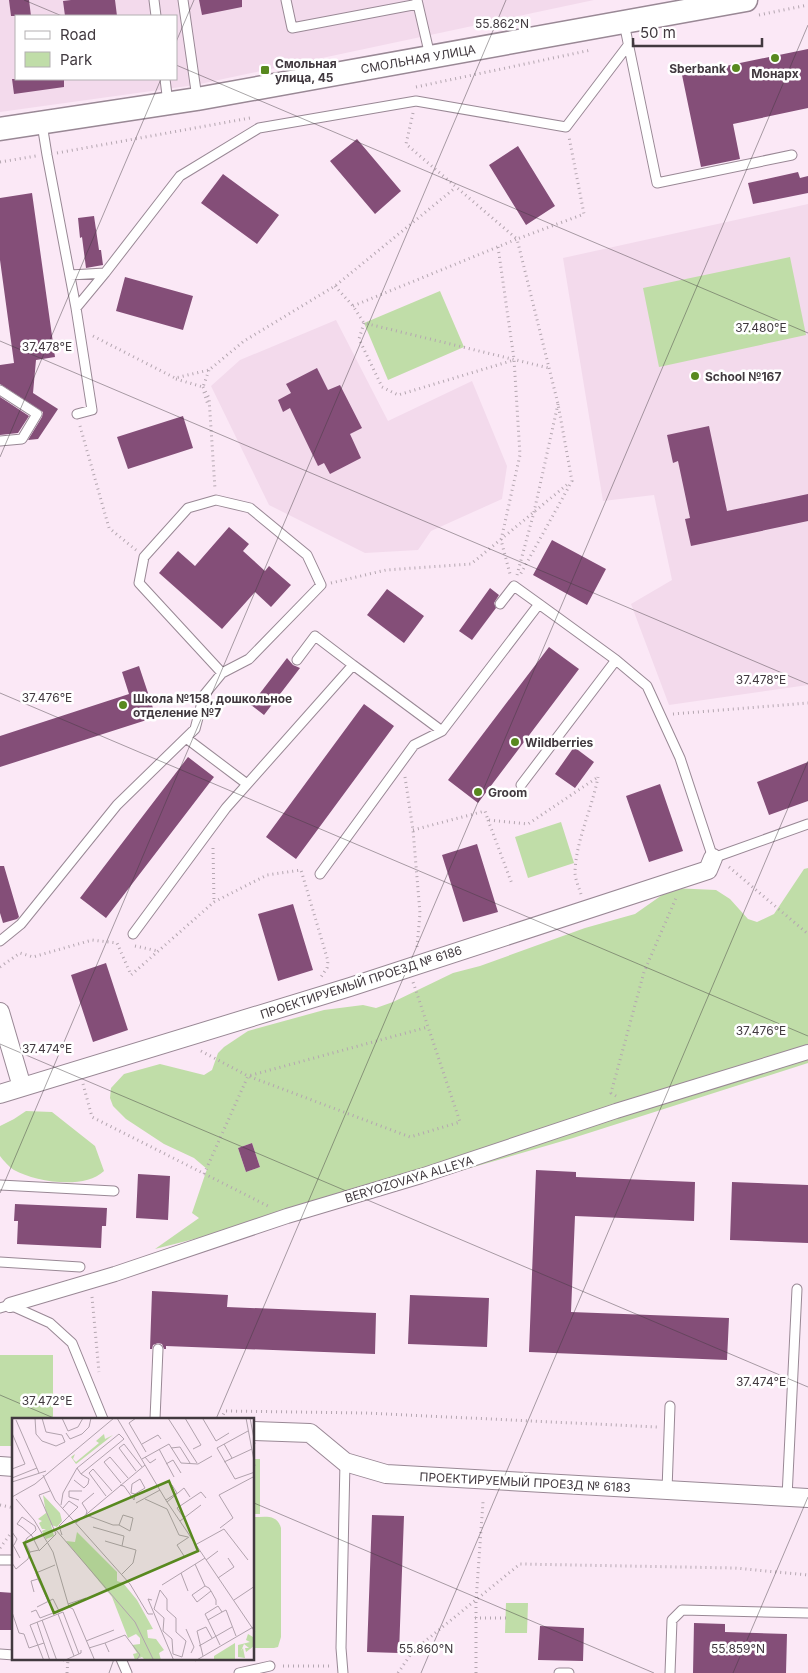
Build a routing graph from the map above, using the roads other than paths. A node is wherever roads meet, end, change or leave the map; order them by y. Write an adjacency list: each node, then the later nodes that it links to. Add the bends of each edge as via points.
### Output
1 (154, 0): 6 (lane)
2 (183, 0): 10 (lane)
3 (286, 0): 4 (lane, via 292,28)
4 (417, 2): 8 (lane)
5 (742, 5): 7 (street, СМОЛЬНАЯ УЛИЦА)
6 (156, 15)
7 (626, 33): 8 (street, СМОЛЬНАЯ УЛИЦА); 14 (lane, via 657,183); 15 (lane, via 566,127 416,101 259,128 180,176)
8 (430, 56): 10 (street, СМОЛЬНАЯ УЛИЦА)
9 (165, 80): 11 (lane)
10 (196, 99): 11 (street, СМОЛЬНАЯ УЛИЦА)
11 (168, 103): 12 (street, СМОЛЬНАЯ УЛИЦА)
12 (42, 123): 13 (street, СМОЛЬНАЯ УЛИЦА); 16 (lane)
13 (0, 129)
14 (792, 155)
15 (106, 274): 16 (lane); 17 (lane)
16 (70, 275): 17 (lane)
17 (76, 308): 19 (lane, via 92,410)
18 (0, 390): 20 (lane, via 37,414 22,439)
19 (77, 414)
20 (0, 441)
21 (500, 604): 22 (lane, via 514,586)
22 (538, 604): 24 (lane); 27 (lane)
23 (297, 660): 25 (lane, via 315,636)
24 (616, 660): 30 (lane); 32 (lane, via 647,686 680,758)
25 (353, 665): 27 (lane); 29 (lane)
26 (222, 673): 26 (lane, via 139,583 144,557 188,508 216,500 250,508 307,555 321,585 248,659); 28 (lane, via 204,695 195,729)
27 (442, 731): 33 (lane, via 414,745)
28 (186, 738): 29 (lane); 35 (lane, via 117,805 20,924)
29 (247, 784): 34 (lane)
30 (521, 785)
31 (808, 824): 32 (lane)
32 (711, 864): 38 (street, ПРОЕКТИРУЕМЫЙ ПРОЕЗД № 6186, via 686,877 412,966)
33 (320, 874)
34 (133, 934)
35 (0, 941)
36 (0, 1012): 38 (street)
37 (808, 1052): 45 (street, BERYOZOVAYA ALLEYA)
38 (22, 1087): 39 (street, ПРОЕКТИРУЕМЫЙ ПРОЕЗД № 6186)
39 (0, 1094)
40 (0, 1186): 41 (lane)
41 (114, 1191)
42 (0, 1262): 43 (lane)
43 (80, 1267)
44 (797, 1289): 53 (lane)
45 (5, 1306): 48 (lane, via 50,1323 72,1343)
46 (158, 1349): 49 (lane)
47 (670, 1406): 52 (lane)
48 (103, 1418)
49 (155, 1418)
50 (255, 1431): 51 (street, ПРОЕКТИРУЕМЫЙ ПРОЕЗД № 6183, via 310,1433)
51 (346, 1462): 52 (street, ПРОЕКТИРУЕМЫЙ ПРОЕЗД № 6183, via 386,1474); 58 (lane, via 340,1648)
52 (667, 1490): 53 (street, ПРОЕКТИРУЕМЫЙ ПРОЕЗД № 6183)
53 (787, 1497): 54 (street, ПРОЕКТИРУЕМЫЙ ПРОЕЗД № 6183)
54 (808, 1498)
55 (808, 1613): 63 (lane, via 682,1610 672,1620)
56 (121, 1660): 59 (lane)
57 (270, 1666): 60 (lane)
58 (343, 1670)
59 (127, 1673)
60 (239, 1673)
61 (559, 1673): 62 (lane)
62 (569, 1673)
63 (670, 1673)

